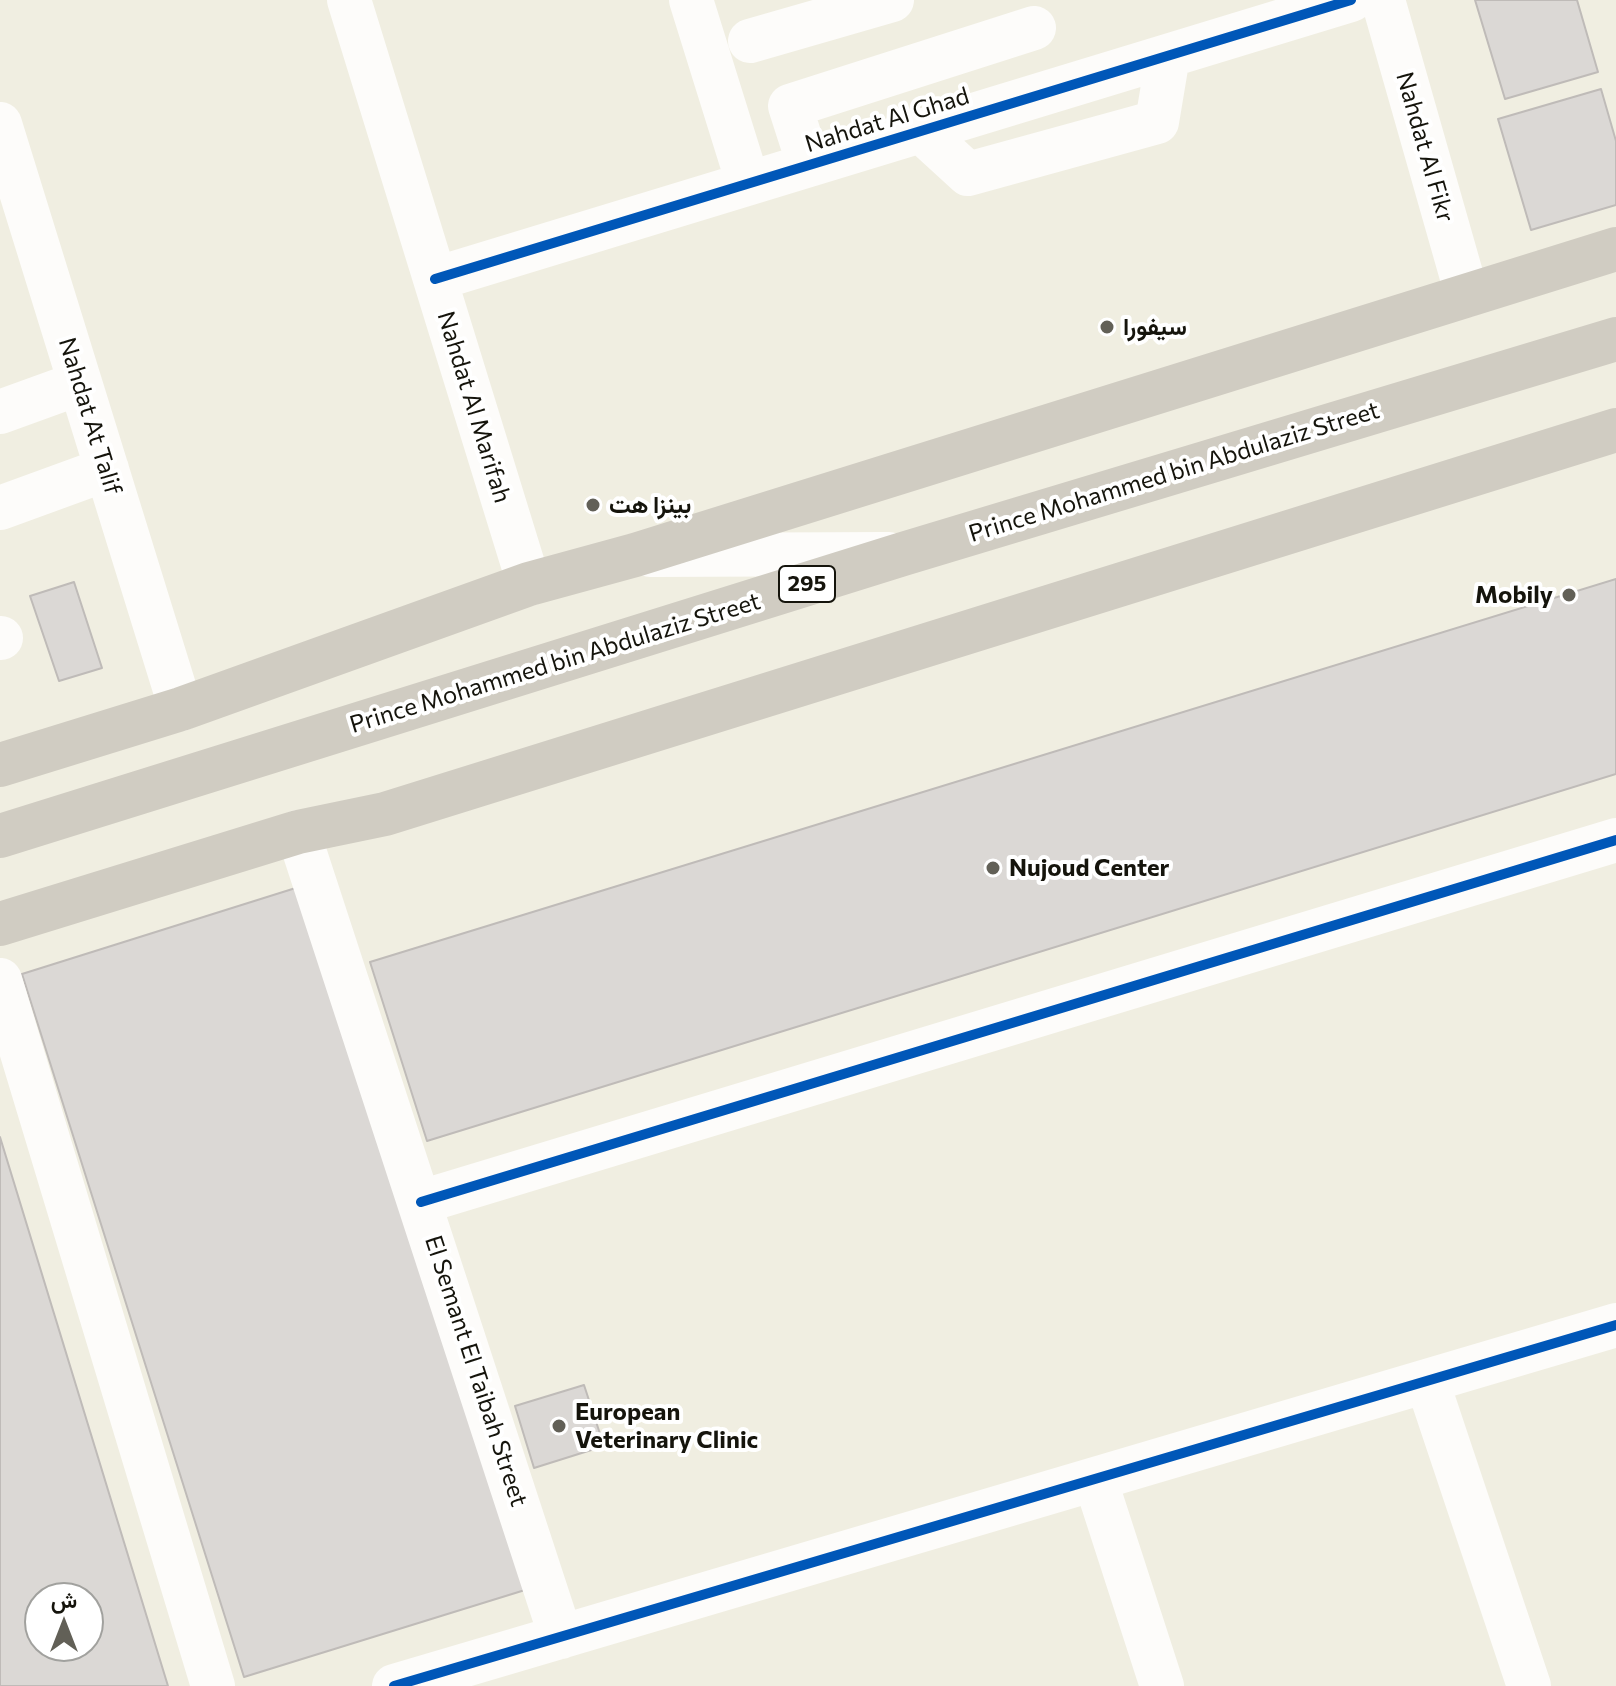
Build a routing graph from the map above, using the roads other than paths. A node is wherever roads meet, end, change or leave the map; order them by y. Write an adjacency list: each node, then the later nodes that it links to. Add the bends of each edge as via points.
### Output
1 (349, 0): 16 (street, Nahdat Al Marifah)
2 (691, 0): 13 (street)
3 (892, 0): 7 (street)
4 (1351, 0): 8 (street, Nahdat Al Ghad)
5 (1383, 0): 17 (street, Nahdat Al Fikr)
6 (1029, 14): 9 (street); 12 (street, via 790,106)
7 (750, 41)
8 (1168, 56): 9 (street, Nahdat Al Ghad); 11 (street, via 1157,122 968,174)
9 (1053, 91): 11 (street, Nahdat Al Ghad)
10 (0, 124): 14 (street, Nahdat At Talif)
11 (921, 131): 12 (street, Nahdat Al Ghad)
12 (809, 165): 13 (street, Nahdat Al Ghad)
13 (748, 183): 16 (street, Nahdat Al Ghad)
14 (18, 246): 19 (street, Nahdat At Talif)
15 (1616, 249): 17 (main road)
16 (435, 279): 26 (street, Nahdat Al Marifah)
17 (1467, 295): 25 (main road)
18 (1616, 339): 24 (main road, Prince Mohammed bin Abdulaziz Street / 295)
19 (80, 383): 20 (street); 22 (street, Nahdat At Talif)
20 (0, 412)
21 (1616, 430): 29 (main road, via 385,814)
22 (107, 469): 23 (street); 27 (street, Nahdat At Talif)
23 (0, 508)
24 (903, 554): 25 (street); 30 (main road, Prince Mohammed bin Abdulaziz Street / 295)
25 (635, 555): 26 (main road)
26 (529, 584): 27 (main road)
27 (181, 709): 28 (main road)
28 (0, 765)
29 (298, 832): 32 (main road); 34 (street, El Semant El Taibah Street)
30 (0, 836)
31 (1616, 840): 34 (street)
32 (0, 924)
33 (0, 980): 39 (street)
34 (421, 1202): 38 (street, El Semant El Taibah Street)
35 (1616, 1325): 36 (street)
36 (1427, 1381): 37 (street); 42 (street)
37 (1095, 1479): 38 (street); 41 (street)
38 (561, 1637): 40 (street)
39 (213, 1686)
40 (394, 1686)
41 (1162, 1686)
42 (1529, 1686)

